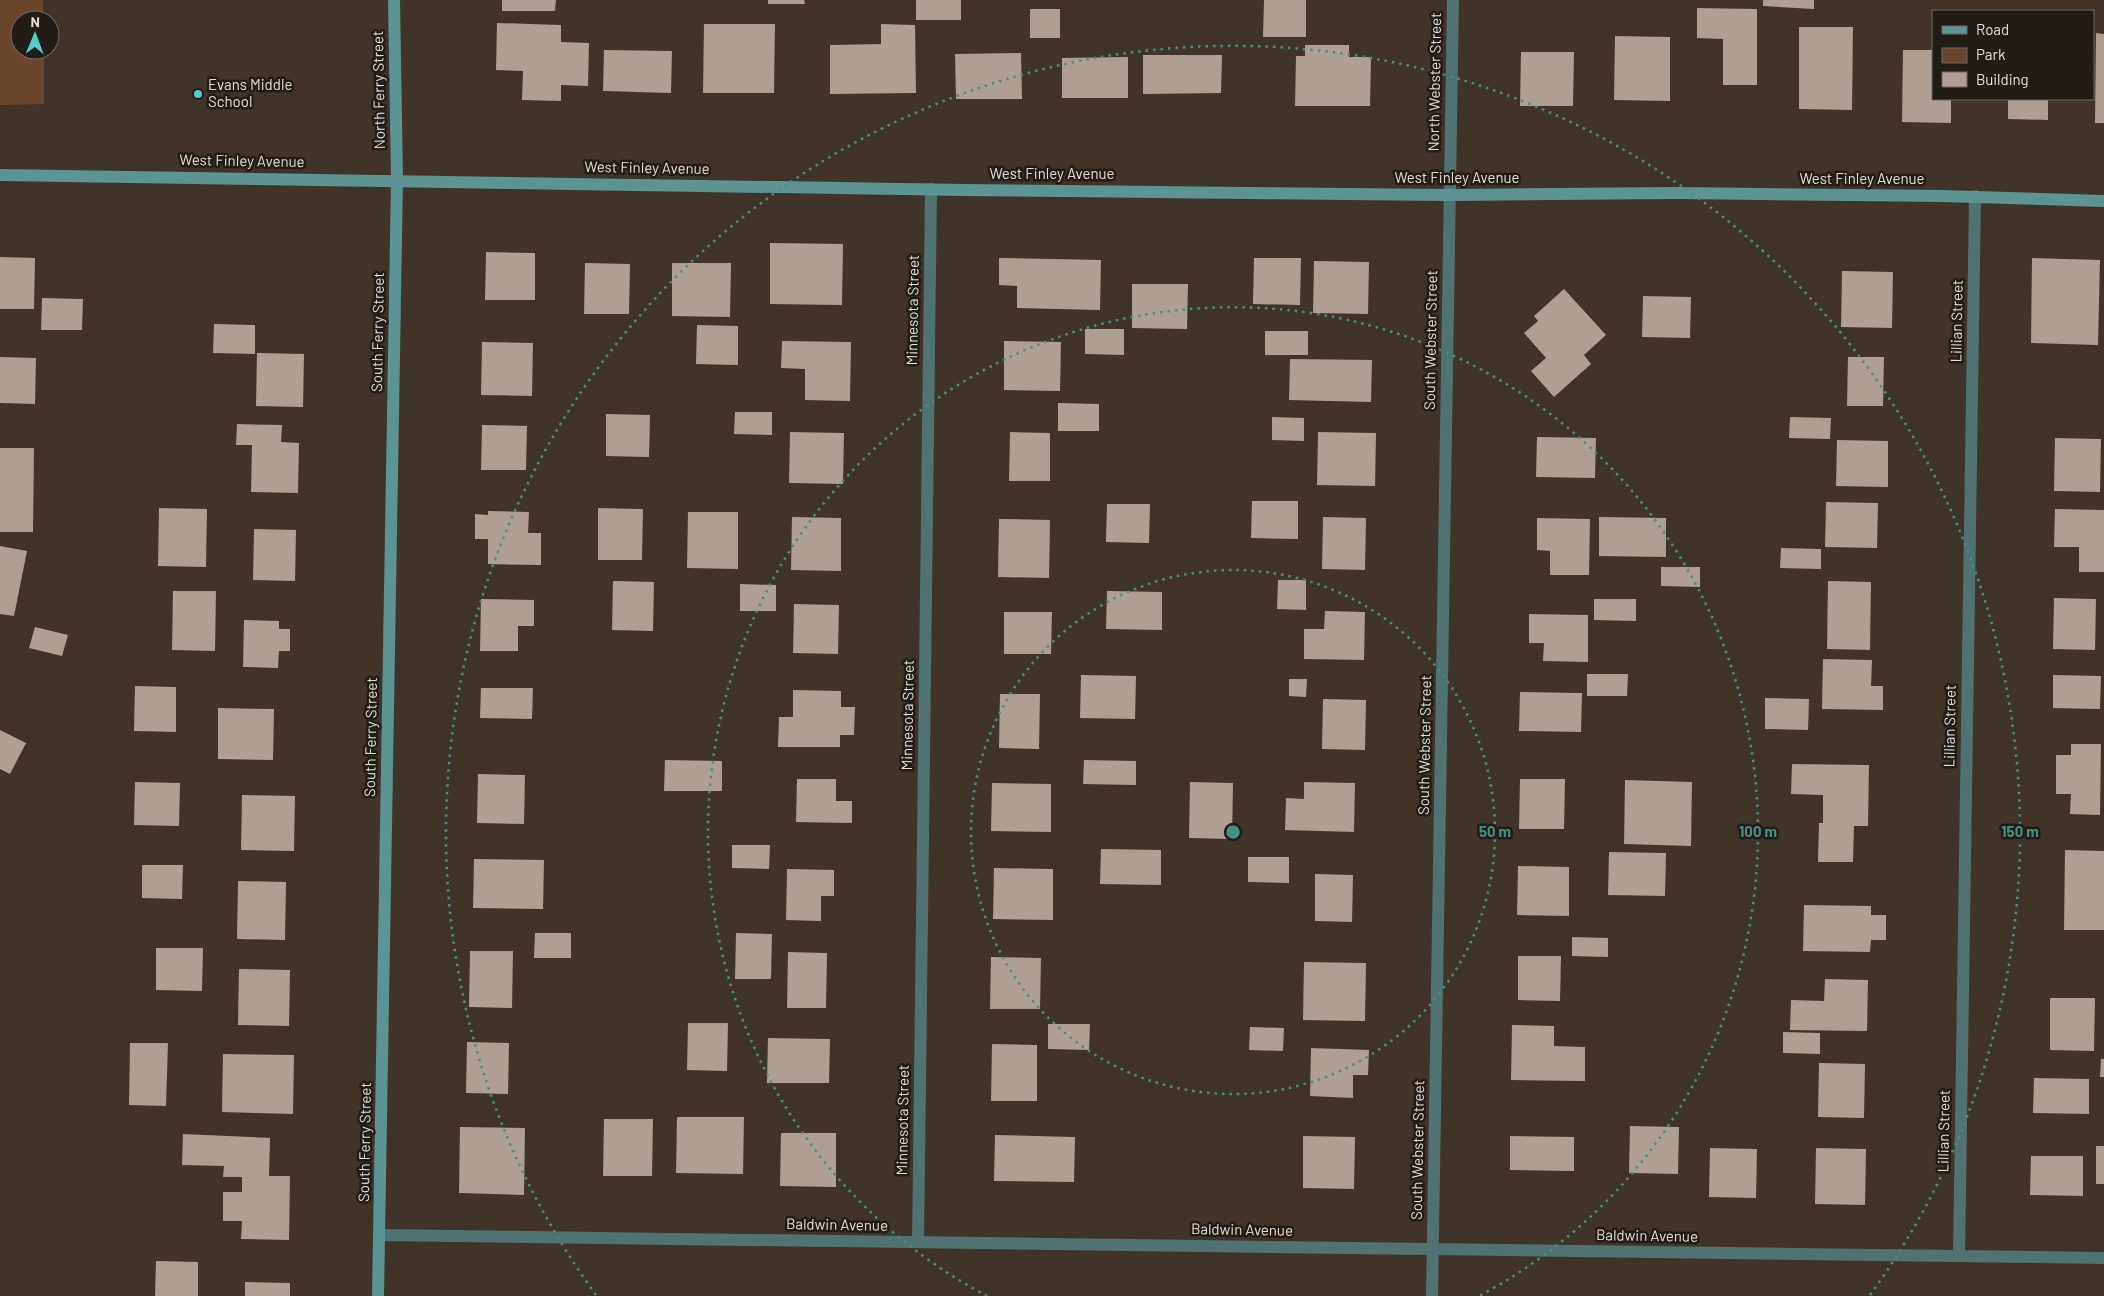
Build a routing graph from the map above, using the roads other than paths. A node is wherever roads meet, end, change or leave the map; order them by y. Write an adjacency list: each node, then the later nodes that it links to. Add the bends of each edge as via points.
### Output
1 (394, 0): 4 (main road, North Ferry Street)
2 (1453, 0): 6 (street, North Webster Street)
3 (0, 175): 4 (main road, West Finley Avenue)
4 (397, 179): 5 (main road, West Finley Avenue); 9 (main road, South Ferry Street)
5 (931, 189): 6 (main road, West Finley Avenue); 10 (street, Minnesota Street)
6 (1450, 195): 7 (main road, West Finley Avenue); 11 (street, South Webster Street)
7 (1975, 196): 8 (main road, West Finley Avenue); 12 (street, Lillian Street)
8 (2104, 200)
9 (379, 1235): 10 (street, Baldwin Avenue); 14 (main road, South Ferry Street)
10 (918, 1242): 11 (street, Baldwin Avenue)
11 (1432, 1249): 12 (street, Baldwin Avenue); 15 (street, South Webster Street)
12 (1959, 1256): 13 (street, Baldwin Avenue)
13 (2104, 1258)
14 (378, 1296)
15 (1432, 1296)

